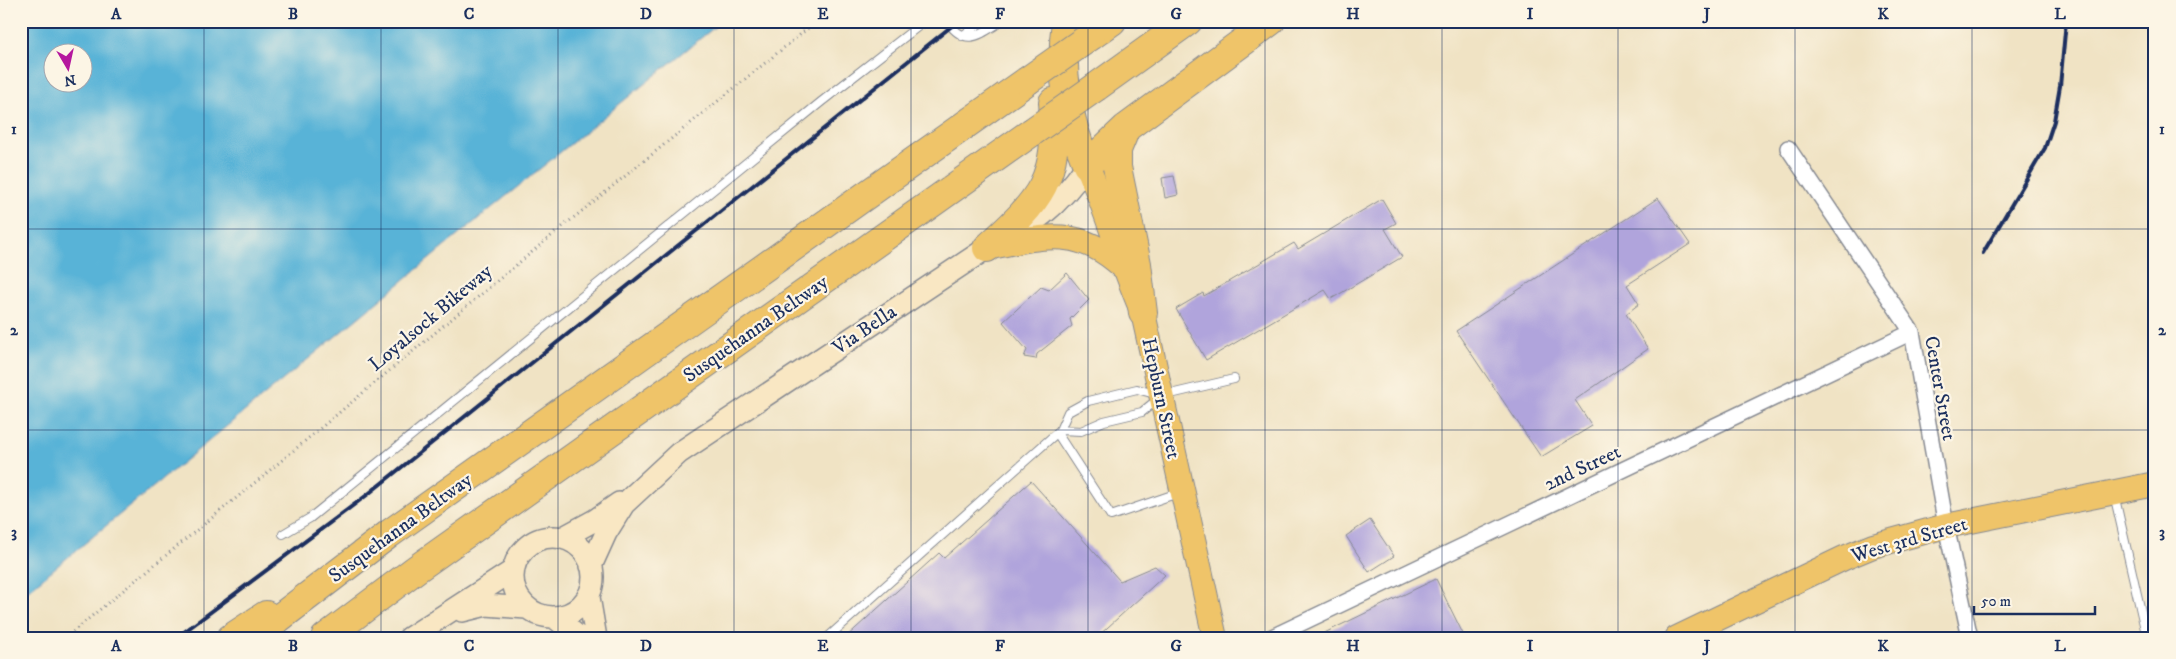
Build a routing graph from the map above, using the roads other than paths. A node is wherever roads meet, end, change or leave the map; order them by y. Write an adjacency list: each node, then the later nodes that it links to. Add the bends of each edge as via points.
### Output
1 (925, 21): 27 (lane, via 310,518)
2 (947, 21): 10 (lane)
3 (984, 21): 10 (lane)
4 (1002, 21): 10 (lane, via 977,37)
5 (1051, 21): 14 (highway, via 1049,49 1055,137 1052,164 1034,202)
6 (1066, 21): 13 (highway, via 1064,48 1069,112 1073,132)
7 (1188, 21): 25 (highway, Susquehanna Beltway, bridge)
8 (1271, 21): 11 (highway)
9 (1101, 29): 28 (highway, Susquehanna Beltway, bridge)
10 (962, 36)
11 (1126, 128): 13 (highway); 16 (highway, via 1117,150 1117,167)
12 (1788, 148): 17 (street, Center Street)
13 (1087, 165): 14 (main road, Via Bella, via 1046,214); 15 (main road, Hepburn Street)
14 (987, 248): 15 (main road, via 1037,237 1064,236 1100,248); 22 (main road, Via Bella, via 705,434)
15 (1123, 267): 16 (main road, Hepburn Street)
16 (1143, 313): 19 (main road, Hepburn Street)
17 (1912, 332): 26 (street, Center Street); 45 (street, 2nd Street)
18 (1234, 379): 19 (lane)
19 (1162, 396): 20 (lane, via 1142,412 1104,421 1081,431); 20 (lane, via 1136,389 1088,401 1068,412); 23 (main road, Hepburn Street)
20 (1059, 431): 23 (lane, via 1111,516); 43 (lane)
21 (2155, 484): 24 (main road, West 3rd Street)
22 (636, 491): 29 (main road, Via Bella); 30 (main road, Via Bella, via 612,522)
23 (1183, 492): 44 (main road, Hepburn Street)
24 (2113, 492): 26 (main road, West 3rd Street); 48 (lane)
25 (518, 497): 38 (highway, Susquehanna Beltway); 39 (highway)
26 (1946, 526): 46 (main road, West 3rd Street, via 1873,546 1844,558); 47 (street, Center Street)
27 (283, 534)
28 (388, 534): 36 (highway); 37 (highway, Susquehanna Beltway)
29 (562, 538): 30 (main road, via 579,547); 31 (main road, via 543,538 527,546)
30 (591, 566): 32 (main road, via 593,586)
31 (512, 571): 33 (main road, via 516,593); 34 (main road)
32 (589, 597): 35 (main road, via 571,613); 42 (main road)
33 (526, 608): 34 (main road, via 486,605); 35 (main road)
34 (445, 616): 40 (main road)
35 (554, 617): 41 (main road)
36 (231, 638)
37 (253, 638)
38 (324, 638)
39 (353, 638)
40 (409, 638)
41 (580, 638)
42 (596, 638)
43 (827, 638)
44 (1215, 638)
45 (1270, 638)
46 (1677, 638)
47 (1970, 638)
48 (2147, 638)

